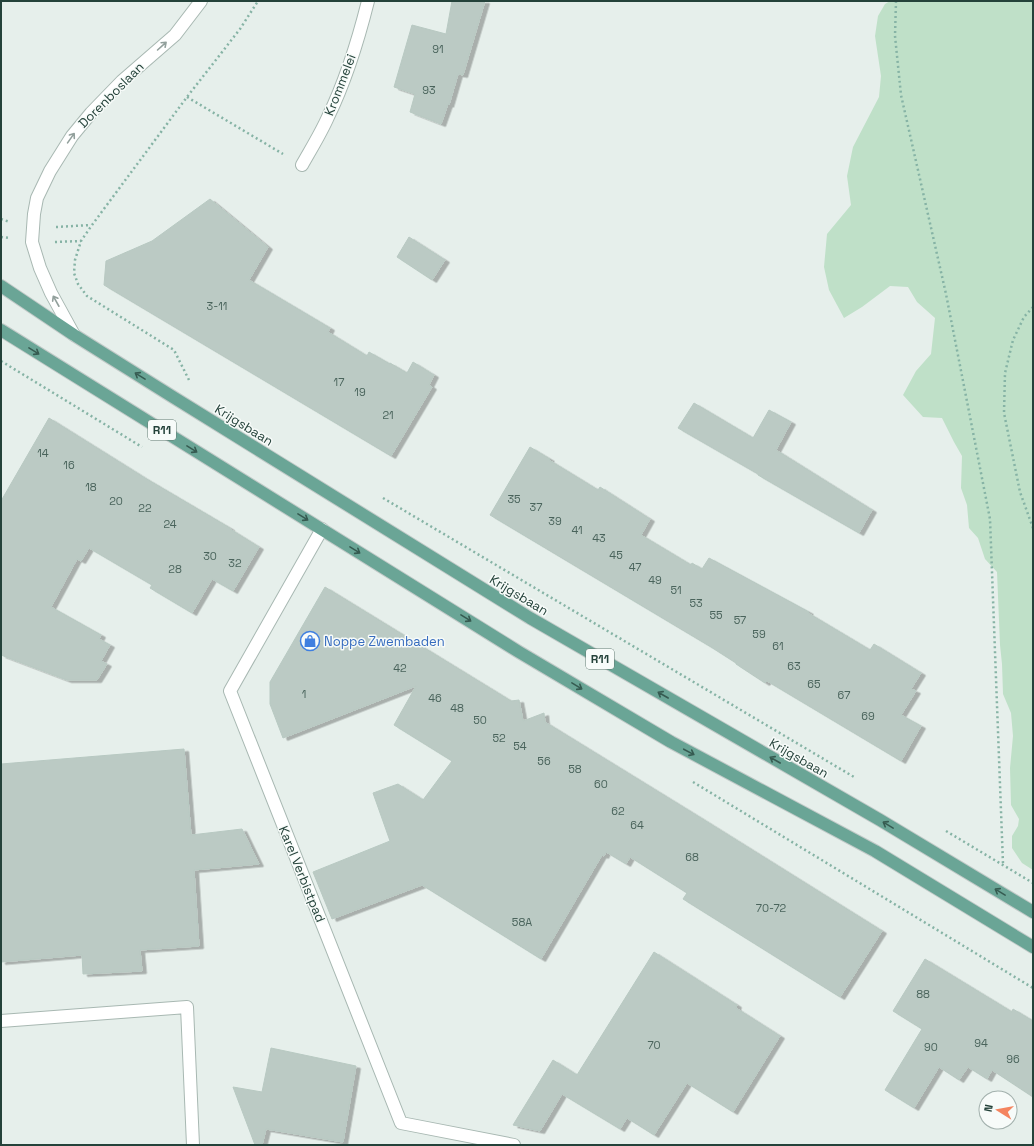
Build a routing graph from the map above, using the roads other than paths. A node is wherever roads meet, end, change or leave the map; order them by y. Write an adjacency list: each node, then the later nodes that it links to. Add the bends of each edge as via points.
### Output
1 (201, 1): 6 (street, Dorenboslaan, one-way to 1, via 51,293 32,242 37,198 50,171 91,112 174,35)
2 (368, 1): 3 (street, Krommelei, via 341,88)
3 (302, 165)
4 (1, 286): 6 (main road, Krijgsbaan / R11)
5 (1, 330): 7 (main road, R11, one-way to 7)
6 (74, 335): 8 (main road, Krijgsbaan / R11, one-way to 6, via 873,816 530,618)
7 (322, 529): 9 (main road, R11, one-way to 9, via 519,652 671,742 874,851); 12 (street, Karel Verbistpad, via 230,691 401,1123)
8 (1033, 912)
9 (1033, 947)
10 (1, 1021): 11 (street, via 187,1007)
11 (193, 1145)
12 (514, 1145)

